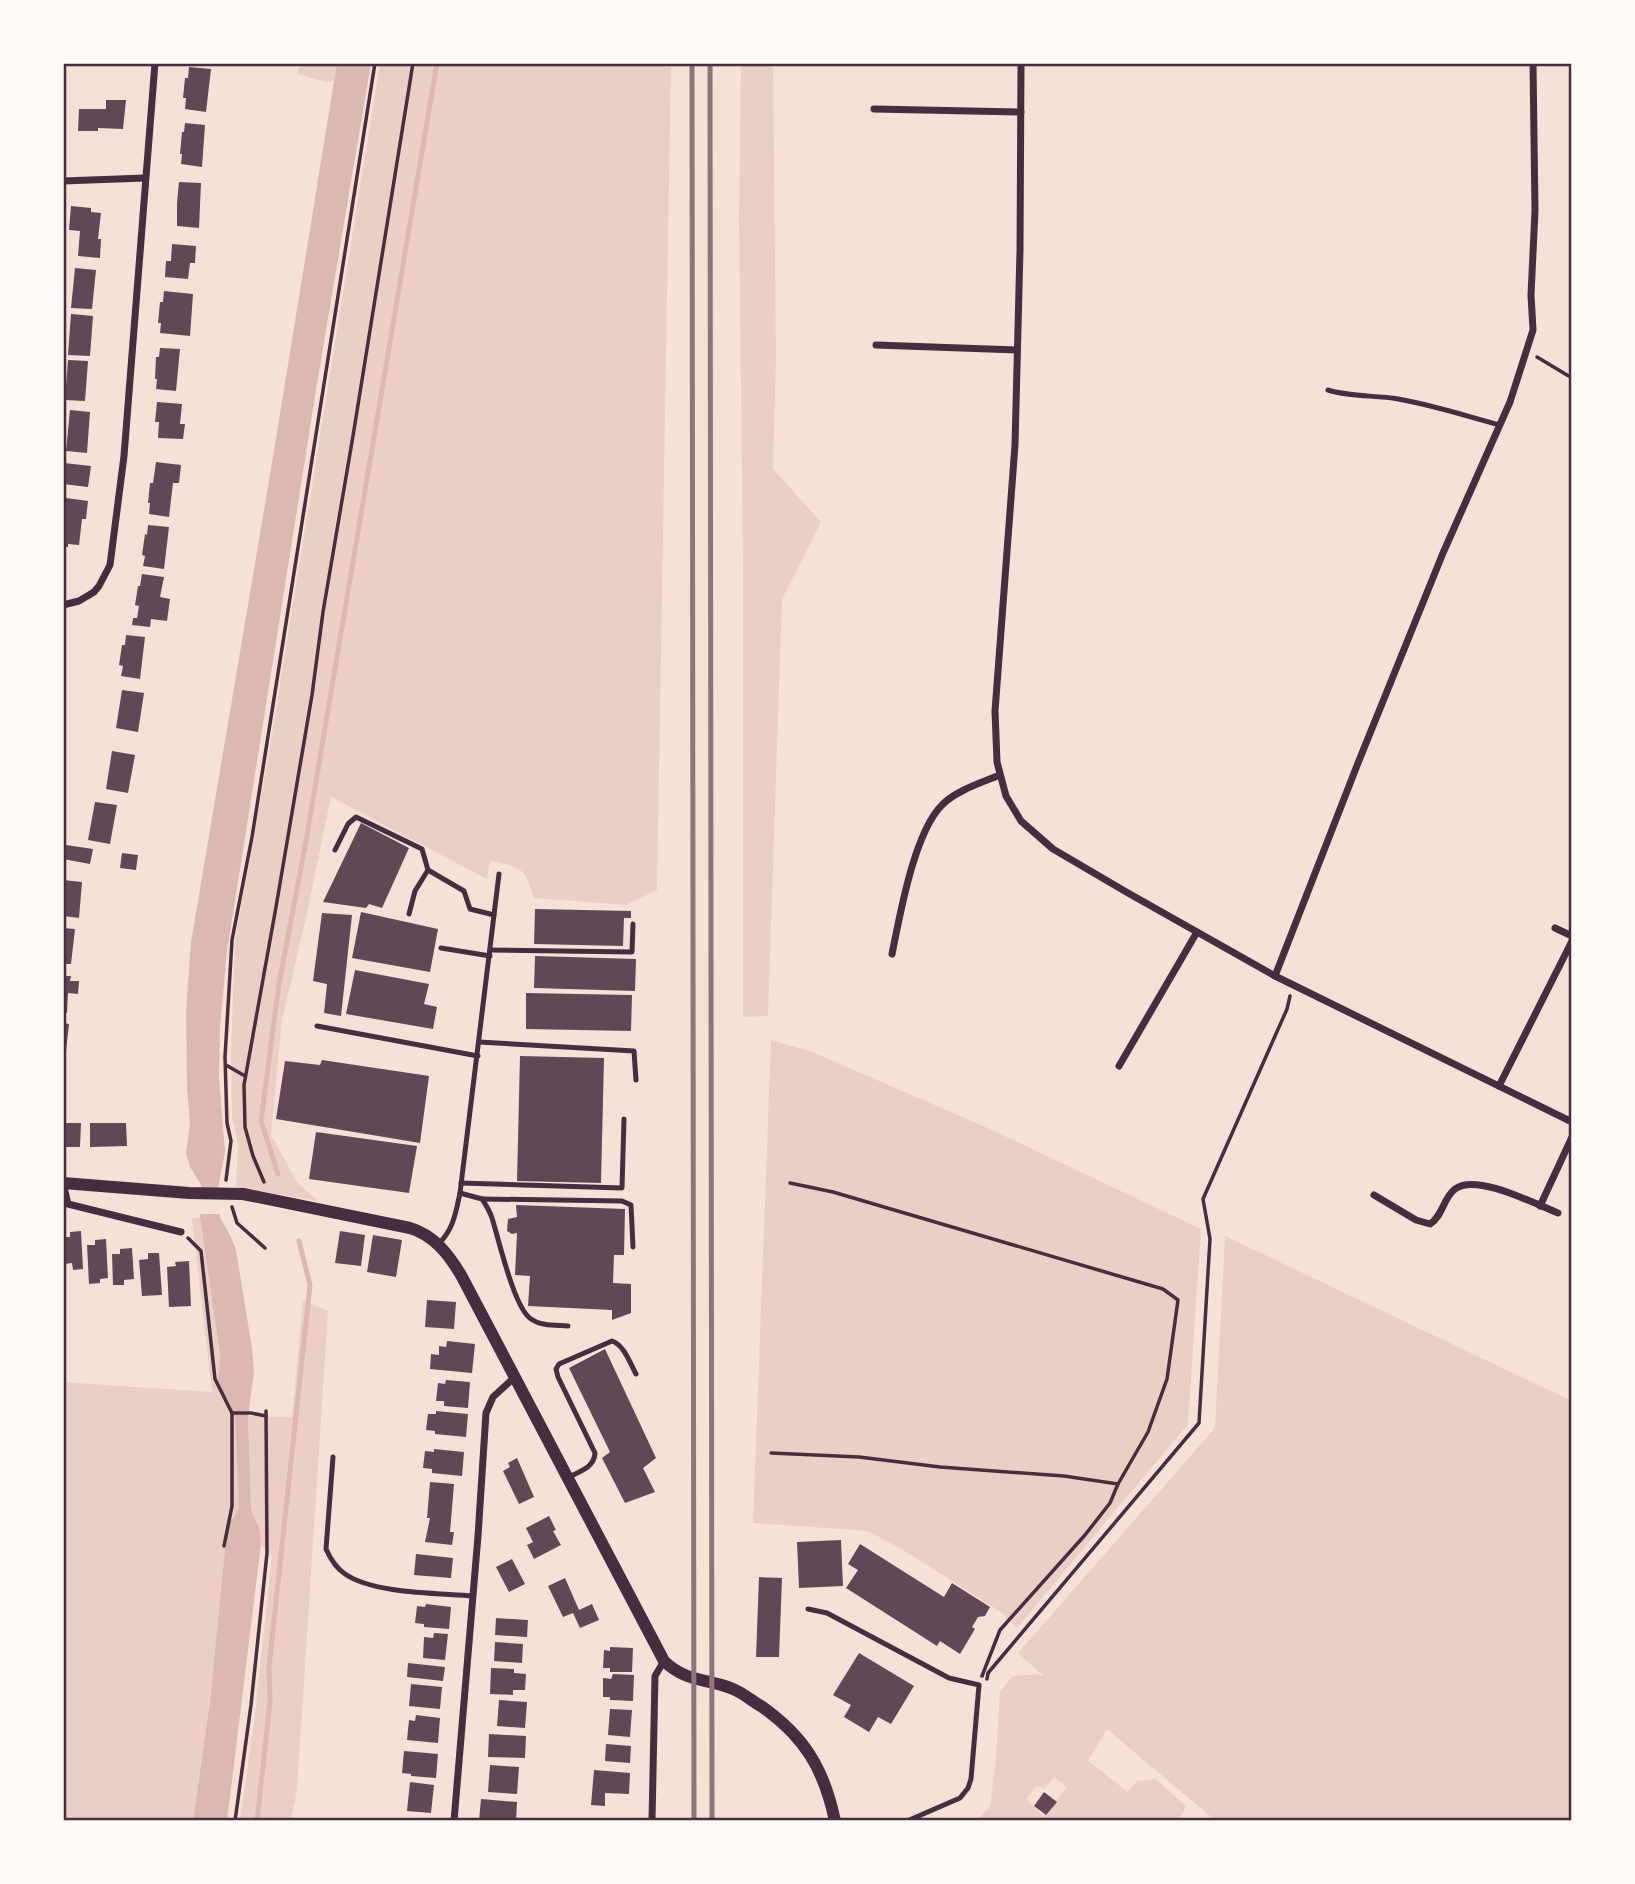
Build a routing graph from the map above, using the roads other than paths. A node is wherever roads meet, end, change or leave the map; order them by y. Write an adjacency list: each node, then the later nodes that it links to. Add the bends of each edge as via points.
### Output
1 (155, 63): 6 (street)
2 (1021, 63): 5 (street)
3 (1533, 63): 11 (street, via 1533,330)
4 (874, 109): 5 (street)
5 (1021, 112): 9 (street)
6 (145, 178): 7 (street); 12 (street, via 122,473 110,565 94,592)
7 (63, 181)
8 (876, 345): 9 (street)
9 (1017, 350): 13 (street, via 1015,445 995,711)
10 (1328, 390): 11 (lane, via 1419,403)
11 (1500, 425): 26 (street, via 1443,553)
12 (63, 605)
13 (1000, 775): 21 (street, via 1021,821 1052,849); 25 (street, via 942,804 925,831 904,893)
14 (335, 850): 15 (lane, via 356,817 422,849)
15 (428, 870): 17 (lane, via 415,891); 18 (lane, via 464,891 470,909)
16 (499, 874): 18 (lane)
17 (409, 914)
18 (494, 915): 24 (lane)
19 (633, 924): 24 (lane, via 632,952)
20 (1555, 928): 22 (street)
21 (1197, 932): 26 (street); 30 (street)
22 (1572, 939): 32 (street)
23 (441, 948): 24 (lane)
24 (490, 953): 28 (lane)
25 (892, 954)
26 (1275, 976): 32 (street)
27 (317, 1026): 29 (lane)
28 (480, 1042): 29 (lane); 31 (lane, via 634,1051)
29 (478, 1056): 37 (lane)
30 (1119, 1066)
31 (636, 1080)
32 (1499, 1086): 34 (street)
33 (624, 1119): 37 (lane, via 622,1188)
34 (1572, 1122)
35 (1572, 1137): 41 (street)
36 (63, 1183): 43 (street, via 68,1204); 44 (street, via 243,1194 410,1228)
37 (461, 1183): 38 (lane)
38 (460, 1193): 40 (lane); 44 (lane, via 453,1222)
39 (1374, 1195): 41 (street, via 1430,1224 1453,1190 1465,1184 1480,1184)
40 (482, 1199): 45 (lane, via 622,1201 631,1205); 46 (lane, via 525,1314 542,1324)
41 (1540, 1206): 42 (street)
42 (1558, 1213)
43 (181, 1232)
44 (438, 1244): 48 (street, via 461,1275)
45 (633, 1247)
46 (568, 1325)
47 (636, 1374): 50 (lane, via 621,1346 612,1340 559,1364 558,1377 595,1453 589,1467)
48 (515, 1377): 50 (street); 51 (street, via 493,1397 486,1413)
49 (333, 1457): 51 (lane, via 326,1549 343,1573 362,1583)
50 (568, 1478): 53 (street)
51 (473, 1596): 54 (street)
52 (808, 1609): 57 (lane, via 827,1613 949,1678 979,1685 968,1788 960,1798)
53 (664, 1661): 55 (street, via 655,1676); 56 (street, via 686,1677 733,1689 793,1732 824,1779)
54 (454, 1821)
55 (652, 1821)
56 (835, 1821)
57 (908, 1821)

